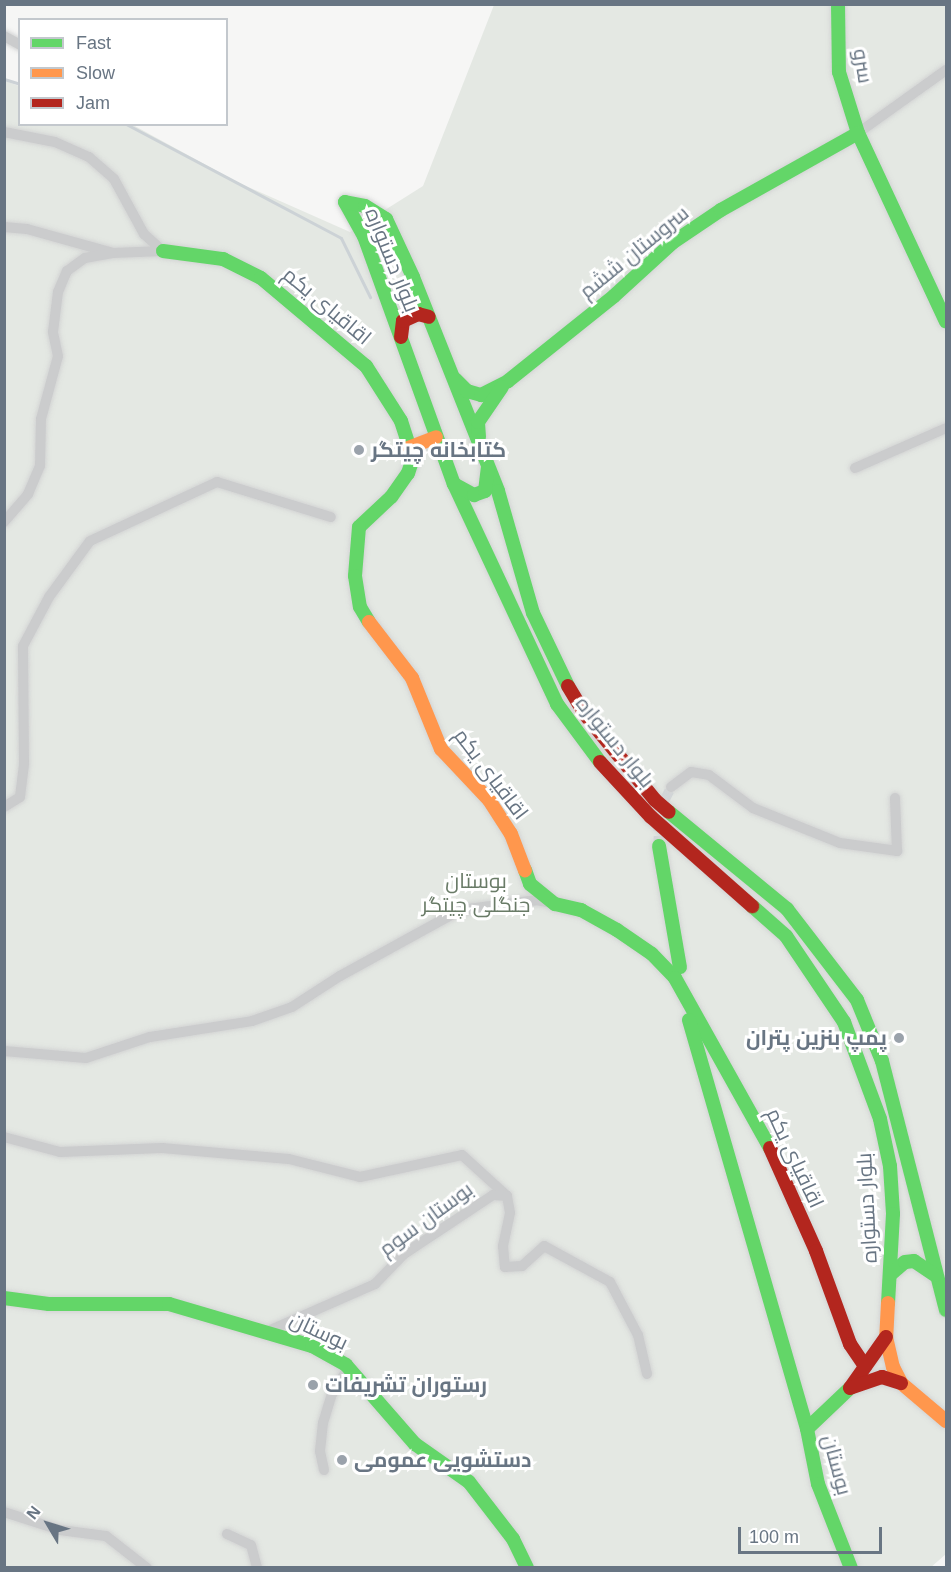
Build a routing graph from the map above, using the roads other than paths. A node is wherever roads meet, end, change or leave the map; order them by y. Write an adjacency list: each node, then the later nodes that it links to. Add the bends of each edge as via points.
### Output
1 (838, 4): 6 (street, سرو, via 839,72)
2 (4, 36): 3 (street)
3 (18, 44)
4 (946, 70): 6 (street)
5 (4, 132): 8 (street, via 55,142 89,157 114,179 144,234)
6 (858, 133): 11 (street, سرو); 14 (street, سروستان ششم, via 721,210 672,243 614,296)
7 (4, 227): 9 (street, via 27,229)
8 (163, 251): 9 (street); 16 (street, اقاقیای یکم, via 223,259 261,278 366,366)
9 (112, 253): 25 (street, via 86,258 67,271 53,311 58,356 41,419 39,466 28,494)
10 (429, 317): 12 (street, via 418,314 403,321); 12 (street, بلوار دستواره, via 386,219 366,206 345,202 364,236); 13 (street, بلوار دستواره)
11 (946, 322)
12 (401, 340): 15 (street, بلوار دستواره)
13 (452, 377): 14 (street, via 467,391 481,395); 19 (street, بلوار دستواره)
14 (508, 381): 19 (street, via 482,414)
15 (426, 411): 16 (street); 18 (street, بلوار دستواره)
16 (401, 421): 20 (street, اقاقیای یکم)
17 (946, 428): 22 (street)
18 (436, 437): 20 (street); 23 (street, بلوار دستواره)
19 (479, 446): 21 (street, بلوار دستواره)
20 (408, 448): 30 (street, اقاقیای یکم, via 413,458 408,473 391,497 359,527 355,576 360,607 412,678 441,749 489,800 511,834 530,884)
21 (488, 466): 23 (street, via 485,491 474,495); 37 (street, بلوار دستواره, via 533,613 555,664 584,713 655,800 787,909 856,1000 882,1061)
22 (855, 468)
23 (454, 484): 36 (street, بلوار دستواره, via 535,661 557,704 588,749 651,817 786,936 844,1022 873,1099 890,1166)
24 (331, 517): 28 (street, via 217,482 90,541 49,597 23,646 24,763 20,797)
25 (4, 522)
26 (671, 787): 27 (street, via 690,772 710,775 753,808 840,843 897,851)
27 (895, 798)
28 (4, 807)
29 (659, 846): 31 (street)
30 (555, 904): 33 (street, via 537,900 460,910 292,1007 252,1021 150,1037 86,1058); 42 (street, اقاقیای یکم, via 581,910 617,930 652,954 675,978 767,1142 816,1251 853,1352)
31 (680, 967)
32 (689, 1020): 48 (street)
33 (4, 1051)
34 (4, 1137): 35 (street, via 60,1152 162,1148 289,1159 360,1177 462,1155)
35 (507, 1196): 40 (street, بوستان سوم, via 493,1195 404,1254 375,1284); 44 (street, بوستان سوم, via 510,1213 503,1245 505,1267 522,1266 544,1246 610,1282 638,1335)
36 (891, 1274): 37 (street, via 905,1262 915,1261); 41 (street, بلوار دستواره)
37 (935, 1275): 39 (street, بلوار دستواره)
38 (4, 1298): 40 (street, بوستان, via 49,1304 169,1304)
39 (946, 1310)
40 (268, 1331): 43 (street, بوستان, via 312,1346)
41 (886, 1337): 42 (street); 45 (street, بلوار دستواره)
42 (866, 1366): 46 (street)
43 (348, 1368): 49 (street, via 332,1394 323,1423 320,1451); 54 (street, بوستان, via 415,1444 469,1482 513,1539)
44 (647, 1374)
45 (901, 1383): 46 (street, via 882,1377); 47 (street)
46 (850, 1388): 48 (street, بوستان)
47 (945, 1416)
48 (807, 1429): 55 (street, بوستان, via 818,1484)
49 (324, 1470)
50 (4, 1512): 52 (street, via 60,1530 106,1536)
51 (227, 1534): 53 (street, via 251,1545)
52 (147, 1568)
53 (257, 1568)
54 (527, 1568)
55 (851, 1568)

